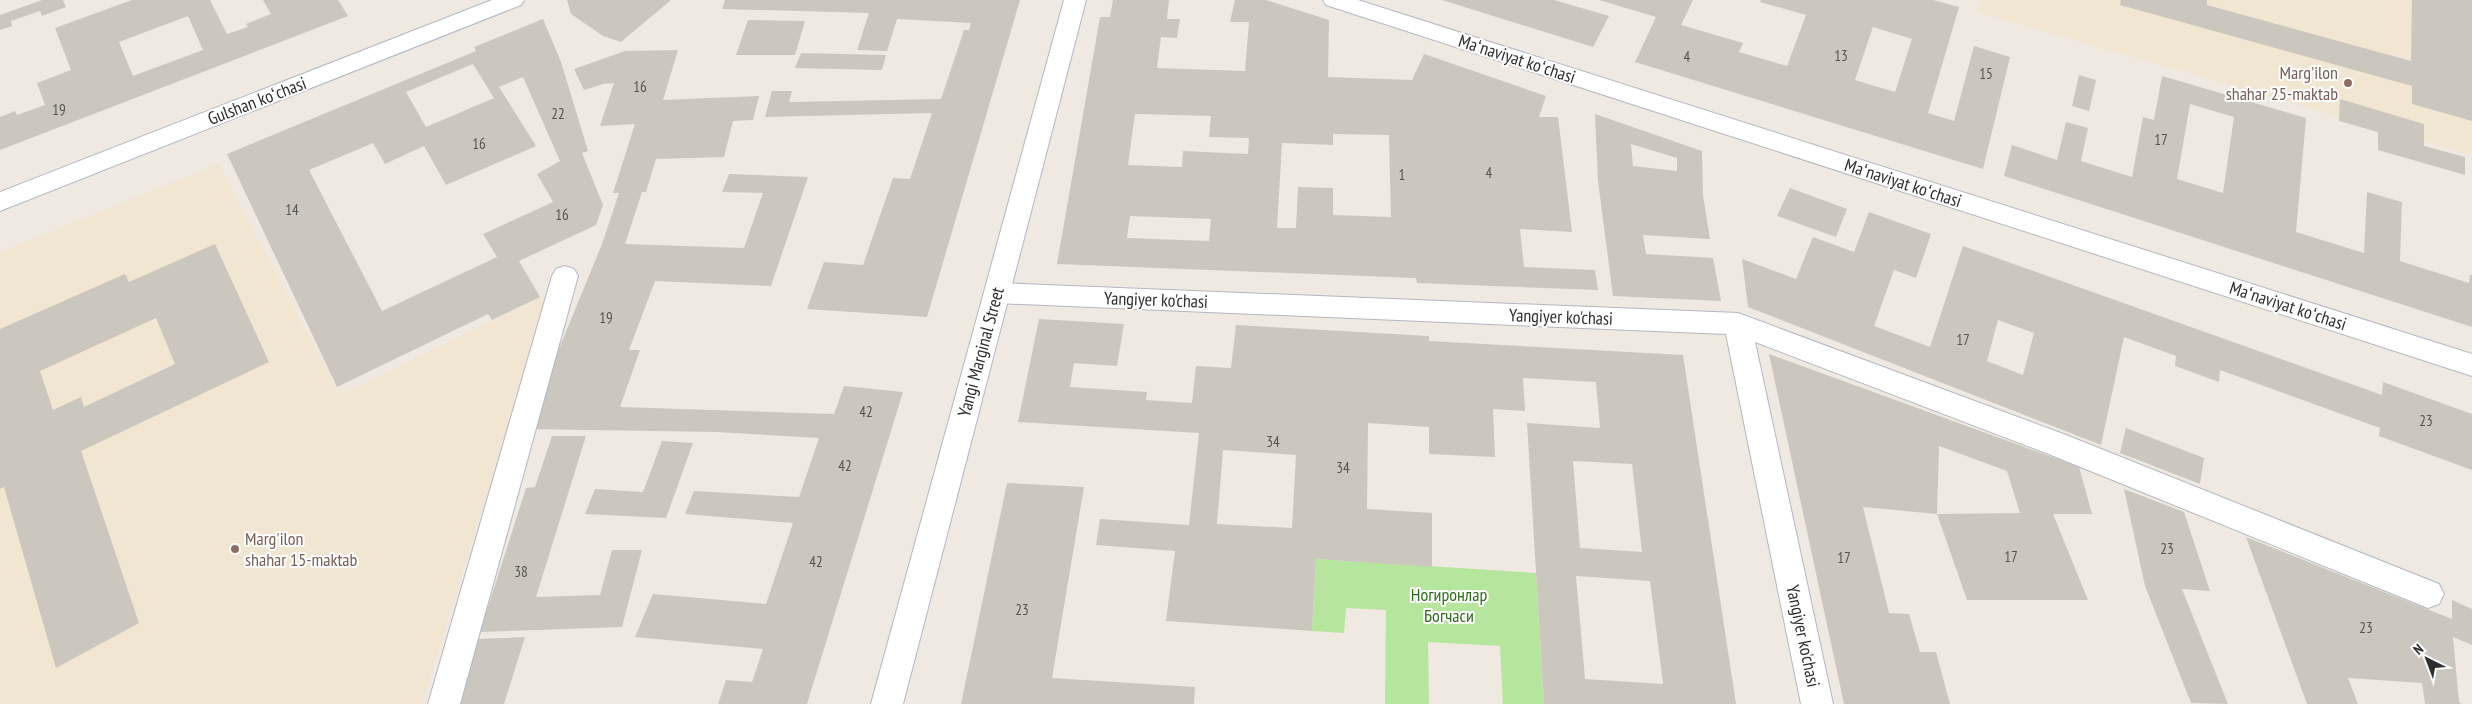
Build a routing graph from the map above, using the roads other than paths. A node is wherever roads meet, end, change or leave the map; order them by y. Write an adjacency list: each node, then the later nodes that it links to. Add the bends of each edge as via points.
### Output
1 (513, 0): 4 (street, Gulshan koʻchasi)
2 (1075, 0): 6 (street, Yangi Marginal Street)
3 (1334, 0): 8 (street, Maʻnaviyat koʻchasi)
4 (0, 202)
5 (565, 276): 10 (street)
6 (997, 294): 7 (street, Yangiyer ko'chasi); 11 (street, Yangi Marginal Street)
7 (1738, 324): 9 (street, via 2056,444); 12 (street, Yangiyer ko'chasi)
8 (2472, 365)
9 (2428, 594)
10 (444, 704)
11 (887, 704)
12 (1817, 704)

